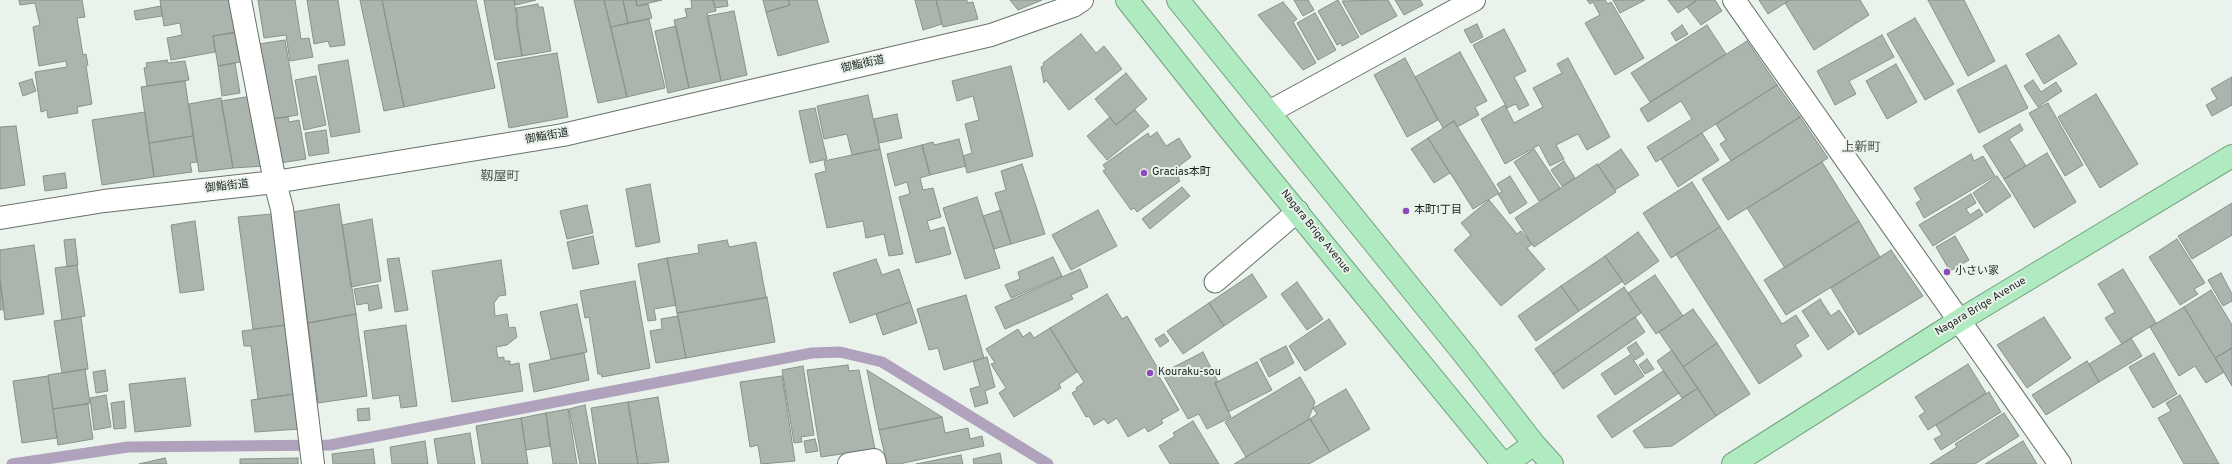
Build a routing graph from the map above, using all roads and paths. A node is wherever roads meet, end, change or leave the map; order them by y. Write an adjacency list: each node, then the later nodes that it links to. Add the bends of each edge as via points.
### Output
1 (240, 0): 9 (street)
2 (1082, 0): 9 (street, 御鮨街道, via 1073,6 991,35 563,135)
3 (1127, 0): 10 (highway, Nagara Brige Avenue)
4 (1178, 0): 7 (highway)
5 (1474, 0): 7 (street)
6 (1734, 0): 13 (street)
7 (1269, 112): 14 (highway)
8 (2232, 156): 13 (highway, Nagara Brige Avenue)
9 (275, 182): 11 (street, 御鮨街道, via 104,201); 15 (street, via 282,209)
10 (1298, 211): 12 (lane); 18 (highway, Nagara Brige Avenue)
11 (0, 218)
12 (1215, 282)
13 (1960, 320): 20 (highway, Nagara Brige Avenue); 21 (street)
14 (1534, 444): 18 (highway); 19 (highway)
15 (313, 464)
16 (849, 464): 17 (street, via 874,460)
17 (875, 464)
18 (1504, 464)
19 (1552, 464)
20 (1733, 464)
21 (2060, 464)

